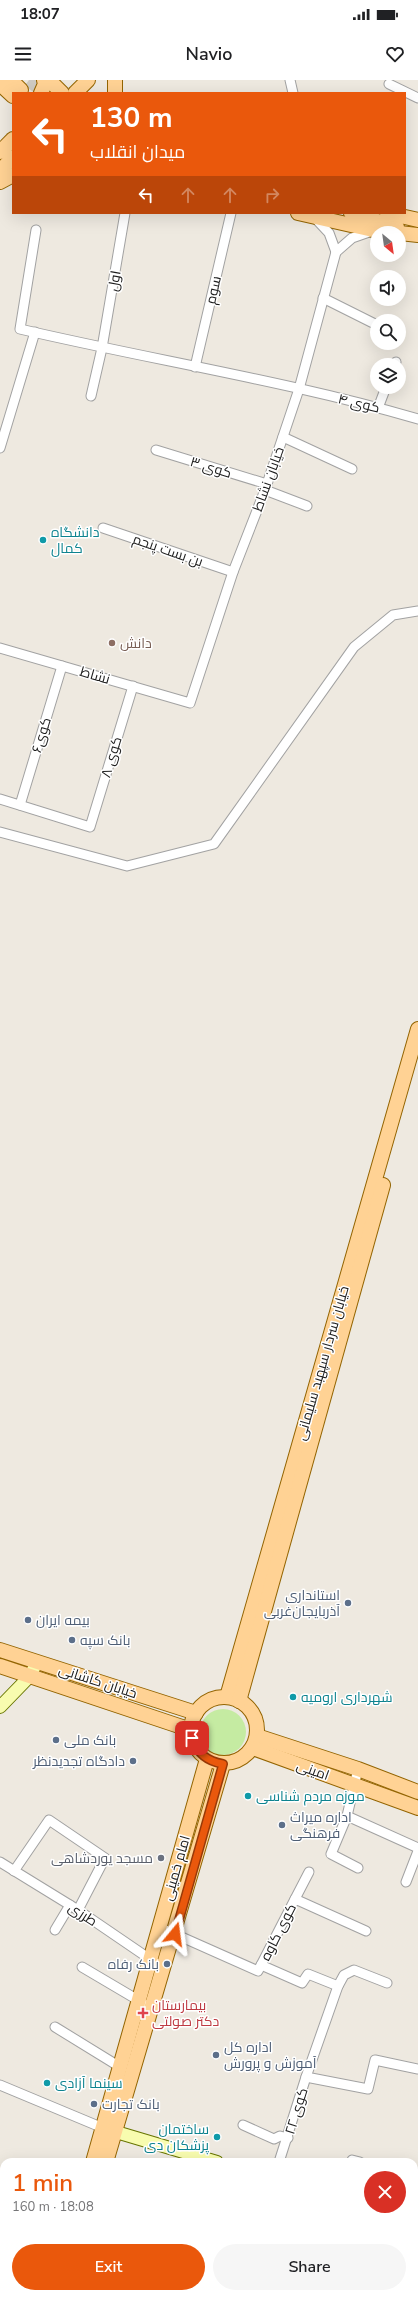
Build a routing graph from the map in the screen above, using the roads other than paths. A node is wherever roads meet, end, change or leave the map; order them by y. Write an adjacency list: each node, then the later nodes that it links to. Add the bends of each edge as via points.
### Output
1 (10, 80): 7 (main road)
2 (44, 80): 9 (main road)
3 (88, 80): 10 (main road)
4 (115, 80): 11 (main road)
5 (290, 80): 12 (street)
6 (0, 84): 7 (main road)
7 (23, 86)
8 (388, 86): 13 (street)
9 (41, 92)
10 (77, 92)
11 (115, 92)
12 (293, 92)
13 (403, 92)
14 (406, 93): 15 (street)
15 (418, 98)
16 (12, 139): 17 (main road)
17 (0, 152)
18 (12, 158): 19 (main road)
19 (0, 170)
20 (12, 176): 21 (main road)
21 (0, 182)
22 (125, 214): 39 (street, اول)
23 (231, 214): 40 (street, سوم)
24 (302, 214): 28 (main road)
25 (354, 214): 34 (main road)
26 (391, 214): 29 (main road)
27 (405, 214): 29 (main road)
28 (314, 217): 30 (main road); 35 (street, via 328,233)
29 (418, 220)
30 (370, 229)
31 (36, 230): 38 (street, via 20,329)
32 (370, 231): 35 (street, via 352,238)
33 (406, 234): 34 (main road)
34 (418, 235)
35 (336, 252): 36 (street, خیابان نشاط)
36 (323, 298): 37 (street); 41 (street, خیابان نشاط)
37 (370, 322)
38 (34, 332): 39 (street, کوی ۴); 47 (street)
39 (102, 348): 40 (street, کوی ۴); 43 (street, اول)
40 (195, 367): 41 (street, کوی ۴)
41 (299, 389): 44 (street, کوی ۴); 46 (street, خیابان نشاط)
42 (383, 394): 44 (street)
43 (91, 396)
44 (378, 408): 45 (street, کوی ۴)
45 (418, 419)
46 (282, 438): 49 (street); 50 (street, خیابان نشاط)
47 (0, 448)
48 (156, 450): 50 (street, کوی ۳)
49 (352, 469)
50 (266, 487): 51 (street); 53 (street, خیابان نشاط)
51 (307, 506)
52 (103, 528): 53 (street, بن بست پنجم)
53 (233, 572): 58 (street, خیابان نشاط)
54 (418, 612): 61 (street, via 393,615 354,647 214,844 127,866)
55 (0, 648): 56 (street, نشاط)
56 (62, 666): 57 (street, نشاط); 60 (street, کوی۶)
57 (133, 686): 58 (street, نشاط); 60 (street, کوی ۸, via 90,827)
58 (190, 703)
59 (0, 799): 60 (street)
60 (20, 805)
61 (0, 832)
62 (418, 1029): 68 (main road, خیابان سردار سپهبد سلیمانی)
63 (418, 1063): 68 (main road, خیابان سردار سپهبد سلیمانی)
64 (0, 1650): 65 (main road, خیابان کاشانی)
65 (37, 1662): 67 (street); 70 (main road, خیابان کاشانی)
66 (0, 1666): 67 (main road)
67 (30, 1676): 69 (street); 71 (main road)
68 (232, 1699): 70 (main road, via 219,1698 206,1703); 72 (main road, via 252,1713 257,1728)
69 (0, 1707)
70 (196, 1713): 71 (main road)
71 (191, 1730): 73 (main road, via 195,1746)
72 (255, 1742): 74 (main road, via 240,1760); 75 (main road, امینی); 76 (main road, امینی)
73 (207, 1759): 74 (main road); 88 (main road, امام خمینی)
74 (223, 1764): 91 (main road, امام خمینی)
75 (358, 1769): 76 (street); 77 (main road, امینی)
76 (353, 1785): 78 (main road, امینی); 79 (street)
77 (418, 1792)
78 (418, 1808)
79 (347, 1816): 80 (street); 82 (street, via 331,1854)
80 (418, 1850): 85 (street)
81 (0, 1862): 83 (street, طرزی)
82 (358, 1868)
83 (14, 1871): 87 (street, طرزی); 87 (street, via 49,1820 105,1858)
84 (309, 1872): 86 (street)
85 (406, 1882)
86 (295, 1899): 90 (street, کوی کاوه); 95 (street, کوی کاوه)
87 (74, 1908): 89 (street); 92 (street, طرزی)
88 (159, 1926): 91 (street); 92 (main road, امام خمینی)
89 (55, 1930)
90 (366, 1931)
91 (175, 1934): 94 (main road, امام خمینی); 95 (street)
92 (149, 1957): 94 (street, طرزی); 98 (main road, امام خمینی)
93 (82, 1966): 98 (street)
94 (163, 1968): 99 (main road, امام خمینی)
95 (260, 1968): 97 (street, via 302,1983 308,1974)
96 (387, 1983): 97 (street, via 354,1970 344,1975)
97 (338, 1986): 103 (street)
98 (137, 2001): 99 (street); 101 (main road, امام خمینی)
99 (151, 2007): 106 (main road, امام خمینی)
100 (55, 2028): 101 (street)
101 (120, 2067): 106 (main road, امام خمینی)
102 (418, 2069): 103 (street, کوی ۲۲, via 376,2060 368,2089)
103 (306, 2077): 107 (street, کوی ۲۲)
104 (0, 2085): 106 (street)
105 (243, 2125): 107 (street, via 274,2139 280,2136)
106 (109, 2130): 108 (main road, امام خمینی); 109 (main road, امام خمینی); 110 (street)
107 (288, 2138): 111 (street, کوی ۲۲)
108 (95, 2158)
109 (106, 2158)
110 (204, 2158)
111 (280, 2158)

